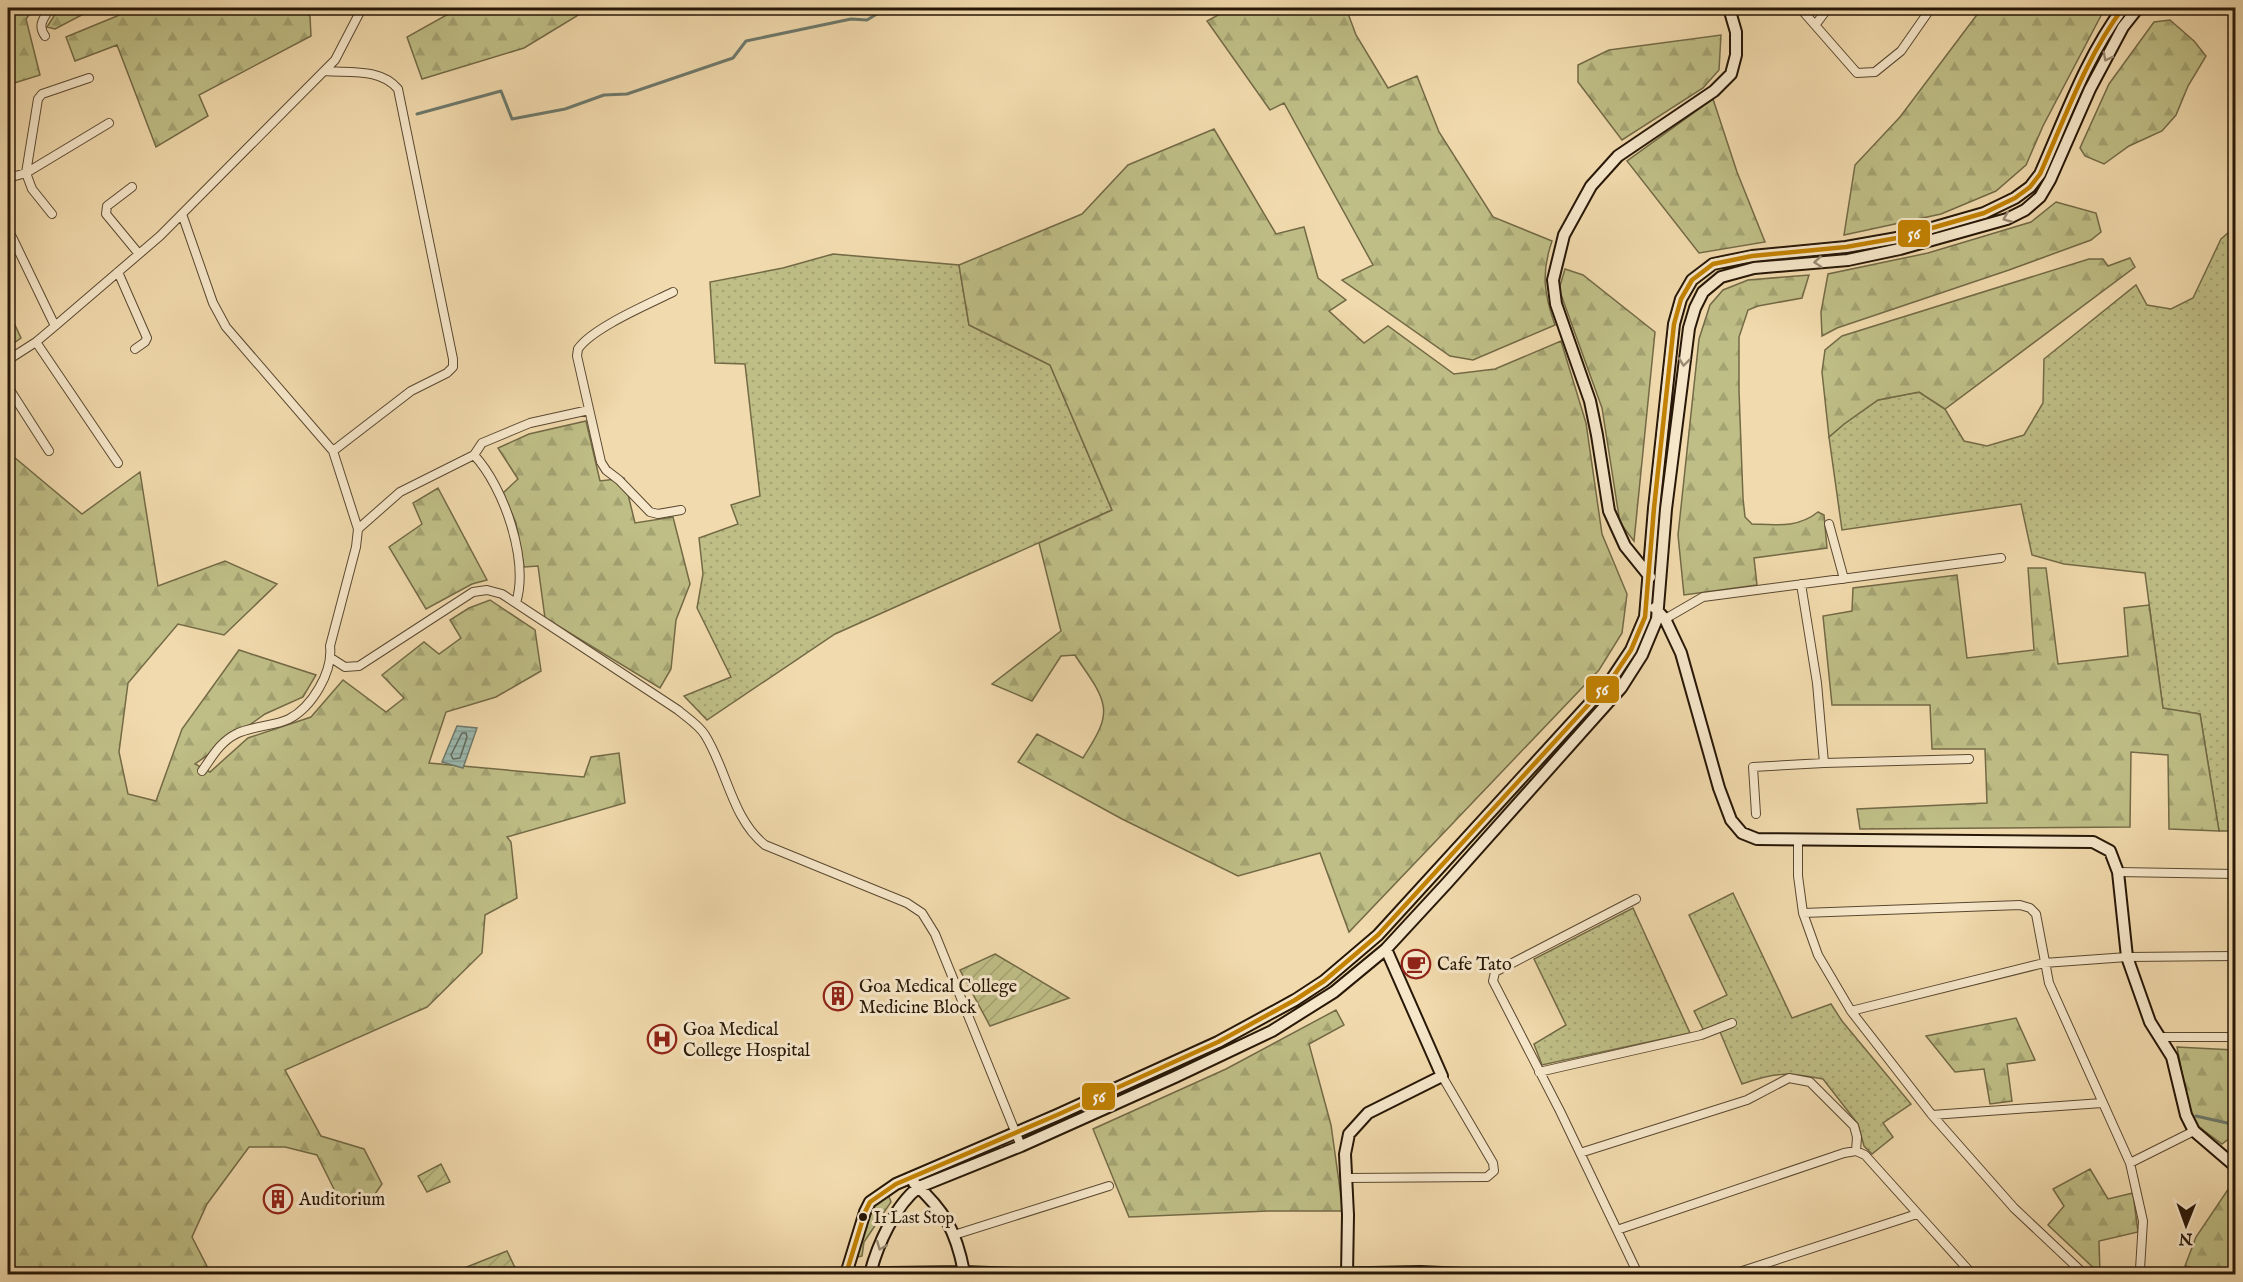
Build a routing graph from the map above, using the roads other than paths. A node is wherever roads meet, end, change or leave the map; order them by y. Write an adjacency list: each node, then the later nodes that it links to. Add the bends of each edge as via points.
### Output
1 (50, 8): 10 (street, via 41,22)
2 (362, 8): 11 (street, via 335,60)
3 (1729, 8): 37 (main road, via 1736,32 1731,74 1714,91 1618,156 1591,186 1564,235 1553,280 1556,304 1590,401 1609,511 1625,546)
4 (1800, 8): 9 (street)
5 (1828, 8): 9 (street)
6 (1931, 8): 9 (street, via 1901,51 1875,72 1857,74)
7 (2123, 8): 37 (main road, via 2079,84 2040,174 2015,198 1984,213 1897,238 1713,264 1692,280 1674,324)
8 (2138, 8): 40 (main road, one-way to 40, via 2123,27 2090,90 2050,180 2040,197 2025,210 2007,219 1900,249 1848,260 1754,268 1721,277 1703,292 1689,328)
9 (1816, 24)
10 (45, 36)
11 (325, 71): 18 (street); 30 (street, via 381,75 398,89 453,359 453,367 447,373 411,391)
12 (89, 78): 14 (street, via 42,94 38,99)
13 (109, 123): 14 (street)
14 (26, 173): 15 (street); 17 (street, via 32,189)
15 (8, 178)
16 (132, 187): 20 (street, via 105,210)
17 (52, 214)
18 (182, 214): 20 (street); 30 (street, via 213,303 226,327)
19 (8, 232): 23 (street)
20 (139, 254): 21 (street)
21 (118, 272): 23 (street); 25 (street, via 147,338)
22 (673, 292): 28 (street, via 611,324 581,345 578,356)
23 (55, 326): 24 (street)
24 (36, 342): 26 (street); 32 (street)
25 (135, 350)
26 (8, 360)
27 (8, 387): 29 (street)
28 (590, 410): 31 (street, via 530,423 482,443); 33 (street, via 606,470 650,512)
29 (49, 451)
30 (333, 451): 35 (street)
31 (474, 455): 35 (street, via 400,492); 41 (street, via 498,491 510,522 518,560)
32 (118, 463)
33 (681, 510)
34 (1829, 524): 38 (street)
35 (358, 529): 45 (street, via 330,646)
36 (2001, 558): 38 (street)
37 (1649, 576): 40 (main road); 42 (main road)
38 (1844, 579): 39 (street)
39 (1801, 584): 44 (street, via 1703,597); 47 (street, via 1817,682)
40 (1660, 587): 43 (main road)
41 (516, 603): 45 (street, via 487,590 473,592 359,666 345,667); 68 (street, via 678,710 704,732 754,837 922,913 935,934)
42 (1646, 604): 43 (main road); 68 (main road, via 1645,617 1631,650 1611,680 1361,952 1294,1000 1218,1042)
43 (1658, 609): 44 (main road); 55 (main road, via 1642,655 1621,688)
44 (1665, 619): 50 (main road, via 1680,653 1731,820 1742,833 1757,839)
45 (331, 658): 48 (street, via 306,707 288,720 236,734 221,744)
46 (1970, 759): 47 (street)
47 (1824, 763): 49 (street, via 1753,767)
48 (202, 771)
49 (1756, 814)
50 (1798, 839): 51 (main road, via 2093,842 2110,851); 54 (street)
51 (2118, 872): 52 (street); 57 (main road)
52 (2235, 874)
53 (1636, 899): 63 (street, via 1492,976)
54 (1803, 914): 58 (street, via 2020,905 2036,914); 59 (street, via 1818,955)
55 (1386, 949): 64 (main road); 69 (main road, via 1334,992 1272,1031)
56 (2235, 956): 57 (street)
57 (2127, 957): 58 (street); 61 (main road, via 2150,1022)
58 (2044, 963): 59 (street); 65 (street, via 2049,983)
59 (1851, 1011): 66 (street)
60 (1732, 1023): 63 (street, via 1701,1035)
61 (2161, 1037): 62 (street); 67 (main road, via 2172,1057 2186,1115)
62 (2235, 1037)
63 (1539, 1072): 71 (street)
64 (1442, 1076): 75 (main road, via 1368,1113 1349,1134); 75 (street, via 1494,1171 1487,1177)
65 (2102, 1103): 66 (street); 72 (street)
66 (1932, 1115): 92 (street, via 2014,1208)
67 (2194, 1131): 72 (street); 73 (main road)
68 (1016, 1133): 69 (street); 74 (main road)
69 (1021, 1146): 77 (main road)
70 (1856, 1151): 71 (street, via 1854,1126 1810,1082 1789,1078 1747,1100); 78 (street, via 1865,1155); 79 (street)
71 (1580, 1153): 79 (street)
72 (2130, 1163): 93 (street, via 2143,1221)
73 (2235, 1167)
74 (909, 1178): 77 (main road); 82 (main road, via 870,1202)
75 (1346, 1178): 84 (main road)
76 (1109, 1186): 80 (street)
77 (918, 1187): 80 (main road, via 939,1207); 83 (main road, one-way to 83, via 892,1217)
78 (1917, 1214): 85 (street); 91 (street)
79 (1617, 1230): 90 (street)
80 (954, 1235): 81 (main road)
81 (964, 1272): 83 (main road); 87 (main road)
82 (846, 1274): 83 (main road); 86 (main road)
83 (870, 1274)
84 (1347, 1274): 88 (main road); 89 (main road)
85 (1968, 1274)
86 (815, 1275)
87 (1017, 1275)
88 (1322, 1275)
89 (1465, 1275)
90 (1638, 1275)
91 (1733, 1275)
92 (2084, 1275)
93 (2137, 1275)

